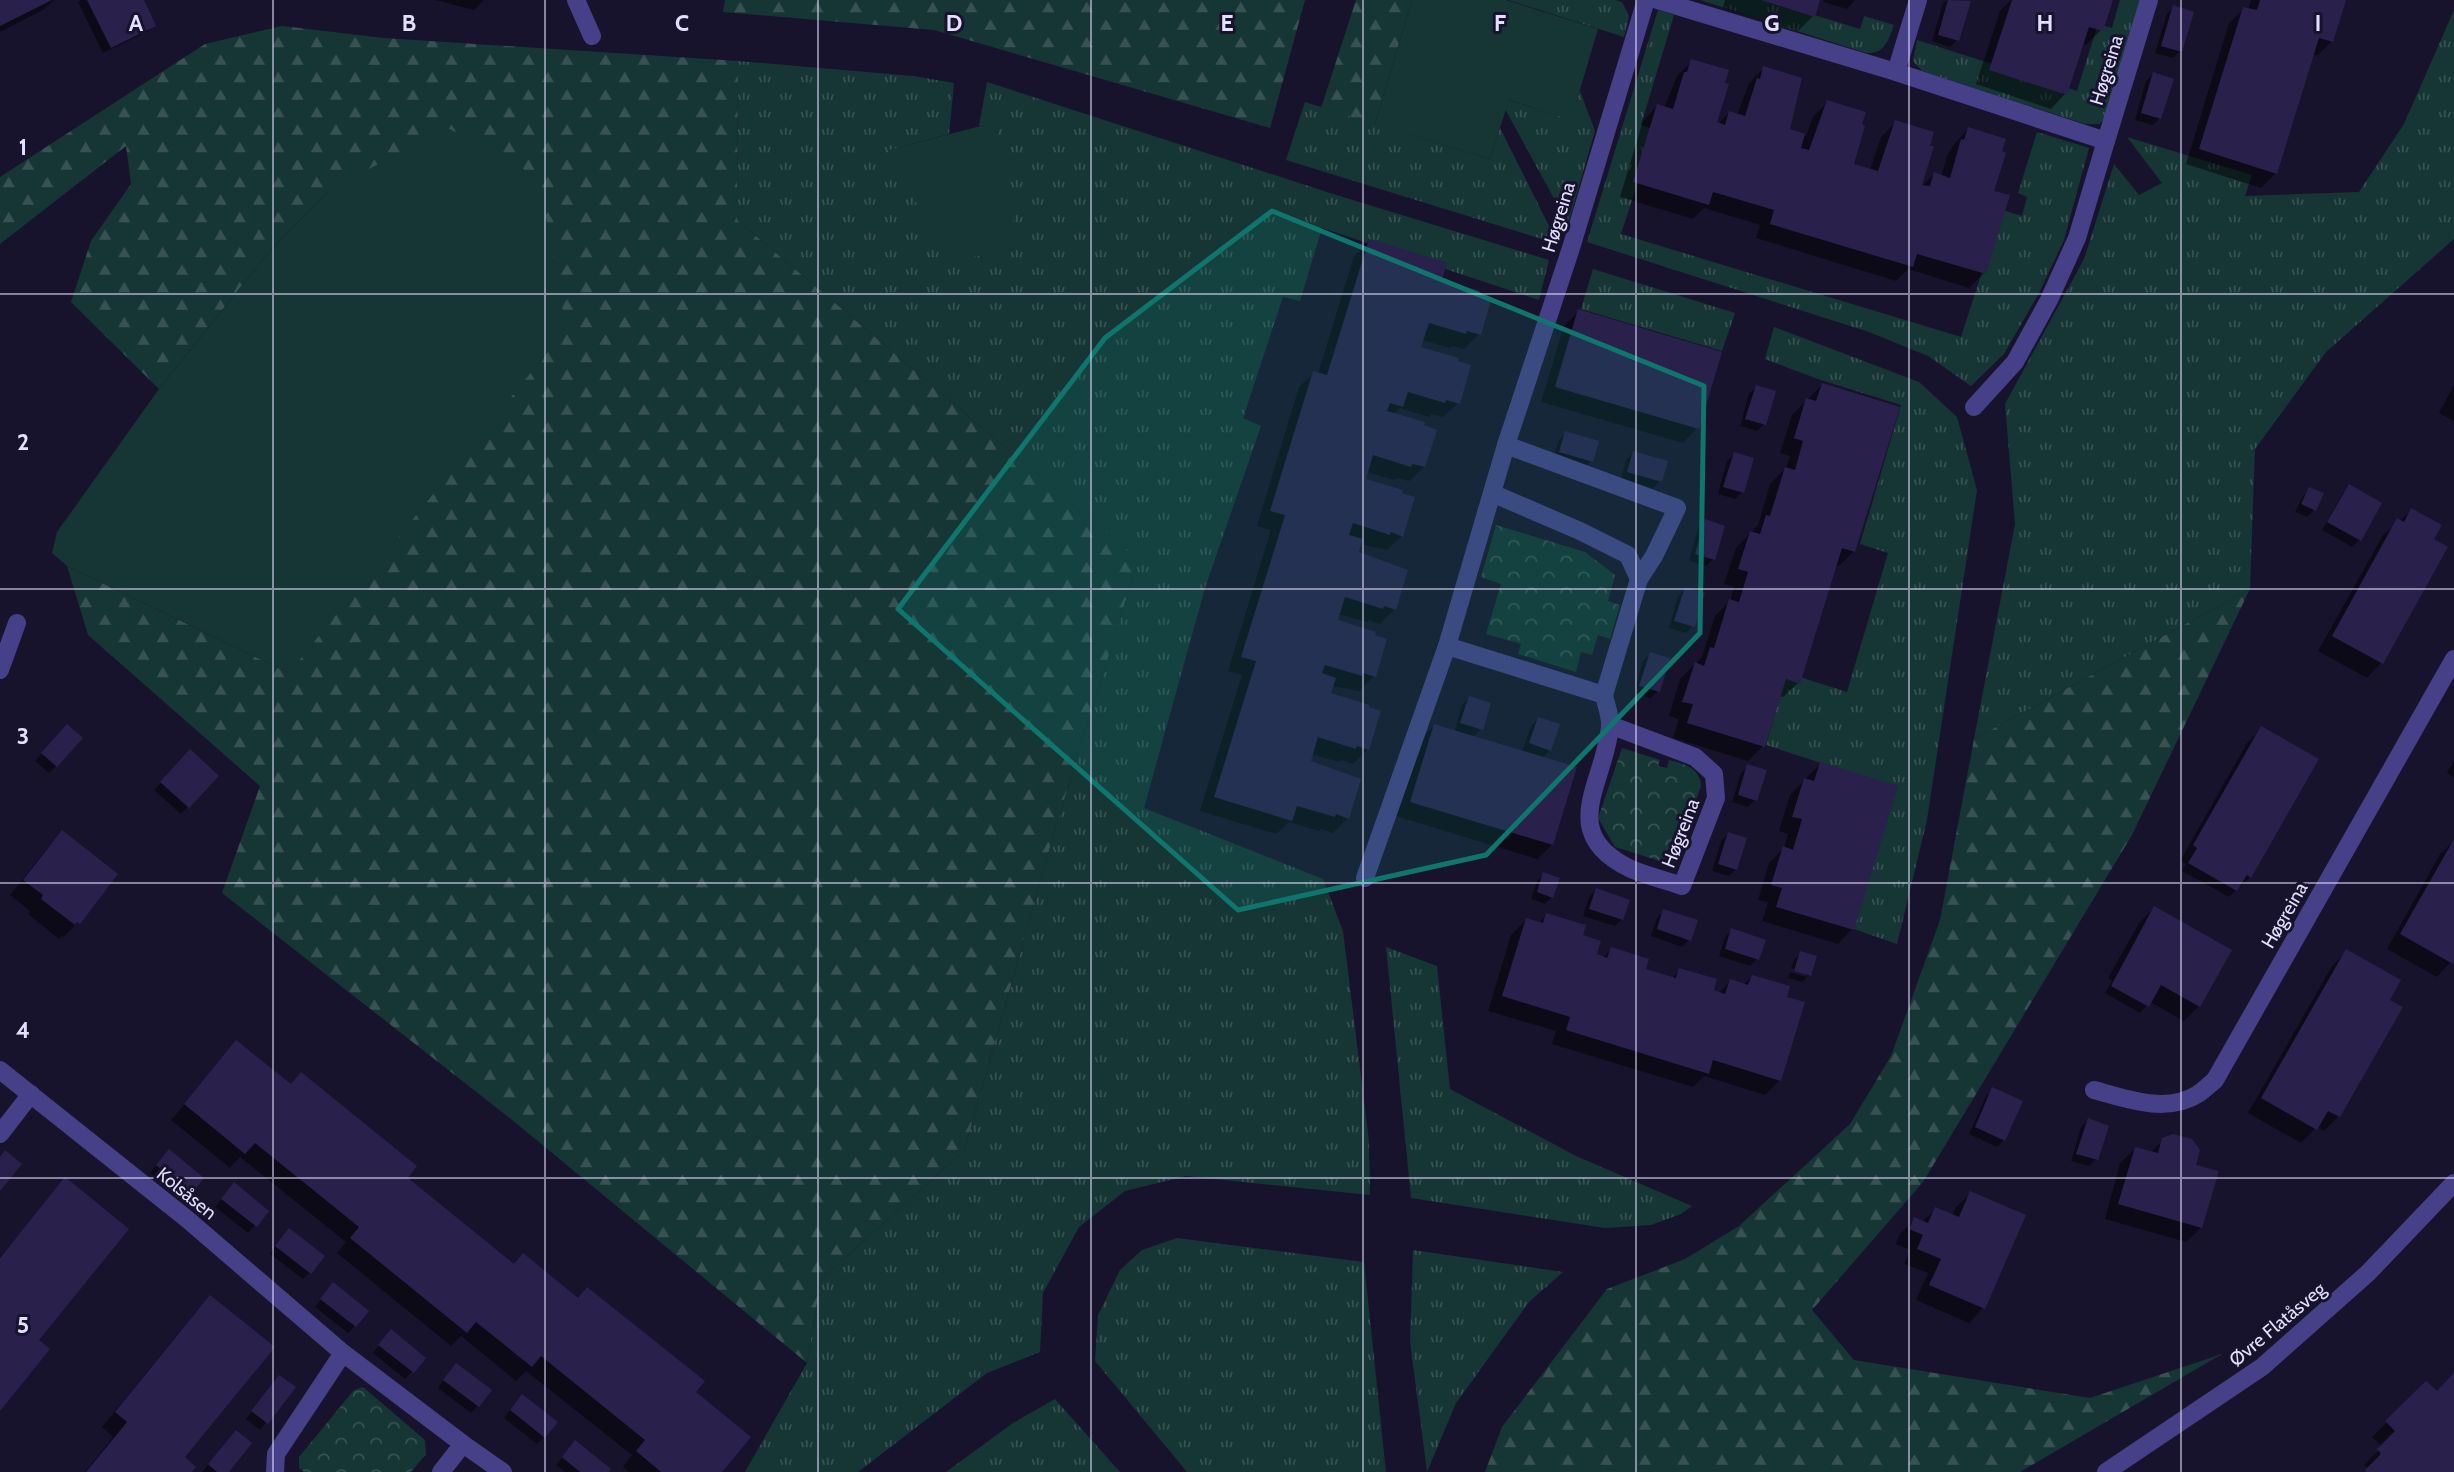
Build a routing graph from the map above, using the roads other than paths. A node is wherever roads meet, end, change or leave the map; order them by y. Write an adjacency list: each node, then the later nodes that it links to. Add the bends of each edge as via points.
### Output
1 (576, 0): 6 (street)
2 (1646, 0): 10 (street, Høgreina)
3 (1657, 0): 7 (street)
4 (1918, 0): 7 (street)
5 (2149, 0): 8 (street, Høgreina)
6 (592, 36)
7 (1896, 72): 8 (street)
8 (2106, 141): 9 (street, Høgreina, via 2077,238 2049,300 2015,362)
9 (1974, 407)
10 (1506, 445): 11 (street, Høgreina); 12 (street, Høgreina, via 1677,508)
11 (1494, 494): 12 (street, via 1628,555); 14 (street, Høgreina)
12 (1639, 579): 17 (street, Høgreina)
13 (17, 623): 16 (street)
14 (1447, 646): 17 (street); 19 (street, Høgreina)
15 (2454, 659): 21 (street, Høgreina, via 2215,1080 2196,1096 2169,1103 2141,1103)
16 (0, 670)
17 (1604, 695): 18 (street, Høgreina)
18 (1610, 725): 18 (street, Høgreina, via 1587,817 1593,839 1609,857 1682,886 1716,798 1714,774 1695,757)
19 (1365, 878)
20 (0, 1070): 22 (street, Kolsåsen)
21 (2094, 1090)
22 (31, 1094): 23 (street); 25 (street, Kolsåsen)
23 (0, 1134)
24 (2454, 1183): 30 (street, Øvre Flatåsveg, via 2368,1273 2262,1367)
25 (343, 1353): 26 (street, Kolsåsen); 27 (street, via 276,1454)
26 (463, 1444): 28 (street); 29 (street, Kolsåsen)
27 (275, 1472)
28 (441, 1472)
29 (503, 1472)
30 (2106, 1472)

